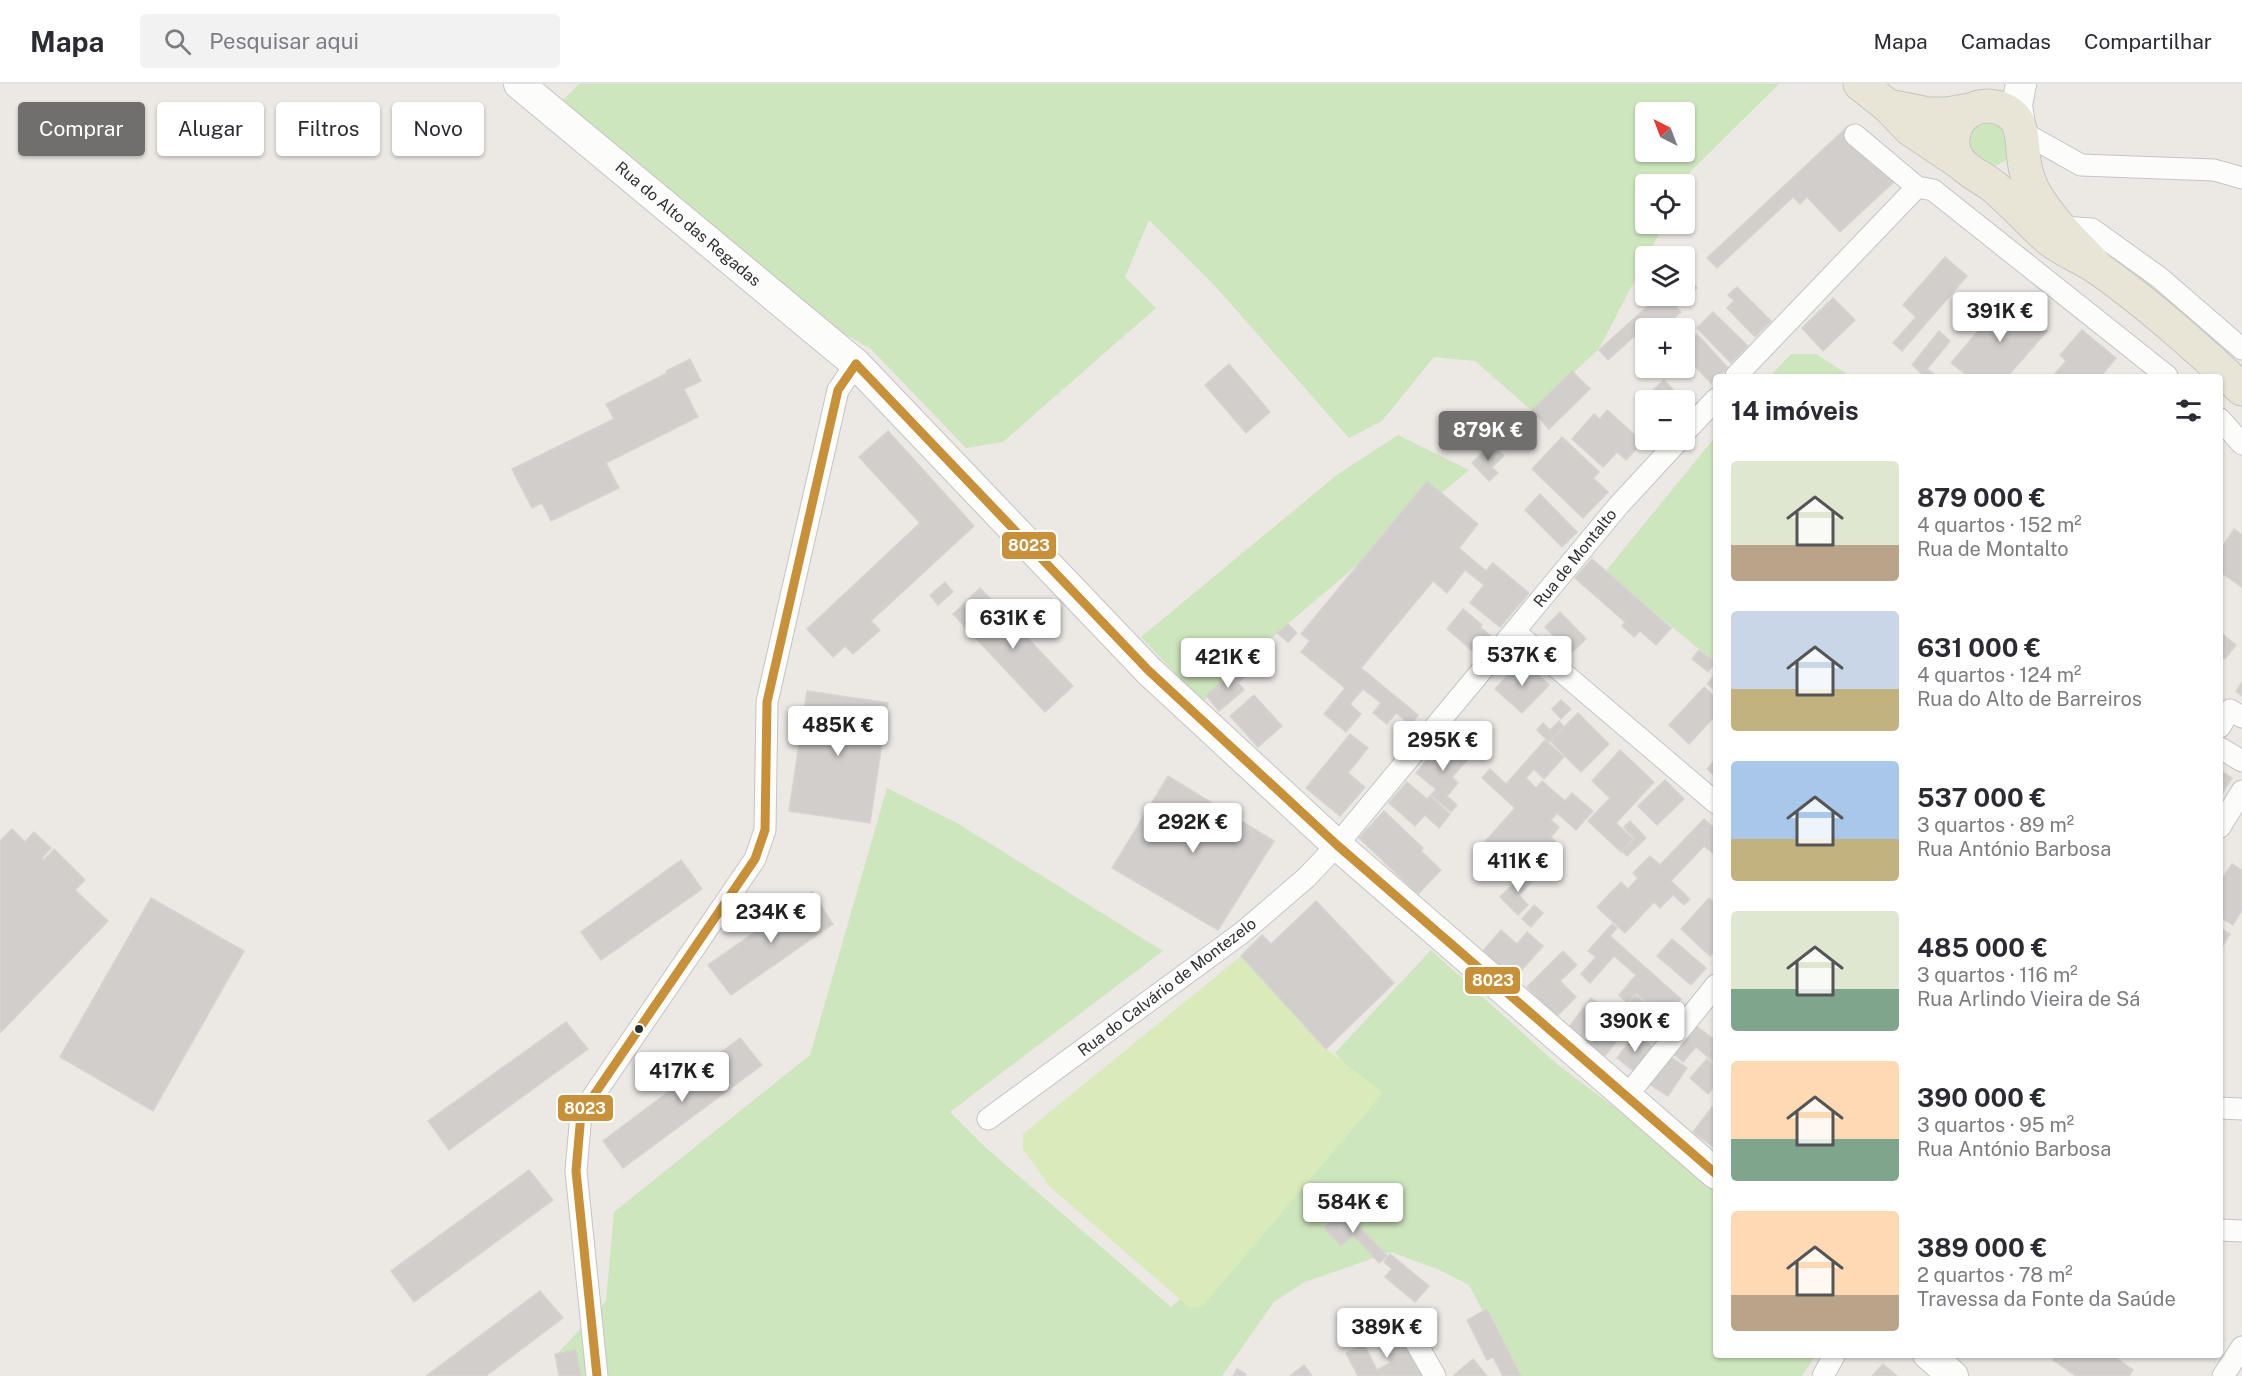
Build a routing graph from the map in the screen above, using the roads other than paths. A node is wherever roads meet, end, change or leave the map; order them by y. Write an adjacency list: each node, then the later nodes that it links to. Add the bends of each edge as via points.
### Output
1 (519, 84): 15 (street, Rua do Alto das Regadas)
2 (1860, 84): 5 (main road)
3 (2007, 84): 6 (street)
4 (2021, 84): 8 (street, via 2017,105)
5 (1888, 106): 6 (main road, via 1928,114); 9 (main road, via 1911,129)
6 (1976, 108): 8 (main road, via 1993,106 2004,110); 9 (main road, via 1961,118 1953,139 1954,151)
7 (1855, 135): 11 (street)
8 (2030, 140): 9 (main road, via 2019,159 2001,173 1991,176); 10 (street, via 2081,165 2214,170); 12 (main road, via 2025,170)
9 (1969, 168): 12 (main road)
10 (2242, 178)
11 (1917, 187): 13 (street, via 1933,190); 16 (street)
12 (2056, 234): 13 (street); 14 (street, via 2092,229 2160,278); 18 (main road)
13 (2029, 267): 17 (street)
14 (2242, 349)
15 (856, 364): 32 (street, Rua do Alto das Regadas, via 1149,671); 45 (street, via 838,390 767,702 765,830 755,859 581,1114 576,1171)
16 (1738, 374)
17 (2164, 374)
18 (2242, 388)
19 (1713, 402): 20 (street)
20 (1695, 421)
21 (2223, 422): 22 (street)
22 (2242, 444)
23 (1670, 450): 24 (street, Rua de Montalto, via 1619,505)
24 (1515, 632): 30 (street); 32 (street, Rua de Montalto)
25 (2242, 717): 26 (street, via 2230,710)
26 (2223, 722)
27 (2223, 750): 28 (street)
28 (2242, 761)
29 (2242, 791): 31 (street)
30 (1713, 800)
31 (2223, 822)
32 (1337, 845): 34 (street, Rua do Alto das Regadas); 37 (street, Rua do Calvário de Montezelo, via 1307,877 1243,932)
33 (1713, 990): 34 (street)
34 (1626, 1097): 38 (street, Rua do Alto das Regadas)
35 (2223, 1108): 36 (street)
36 (2242, 1109)
37 (988, 1119)
38 (1713, 1171)
39 (2223, 1230): 40 (street)
40 (2242, 1231)
41 (1407, 1327): 46 (street)
42 (2242, 1347): 49 (street)
43 (1833, 1358): 47 (street)
44 (1933, 1358): 48 (street)
45 (597, 1376)
46 (1435, 1376)
47 (1823, 1376)
48 (1953, 1376)
49 (2223, 1376)

